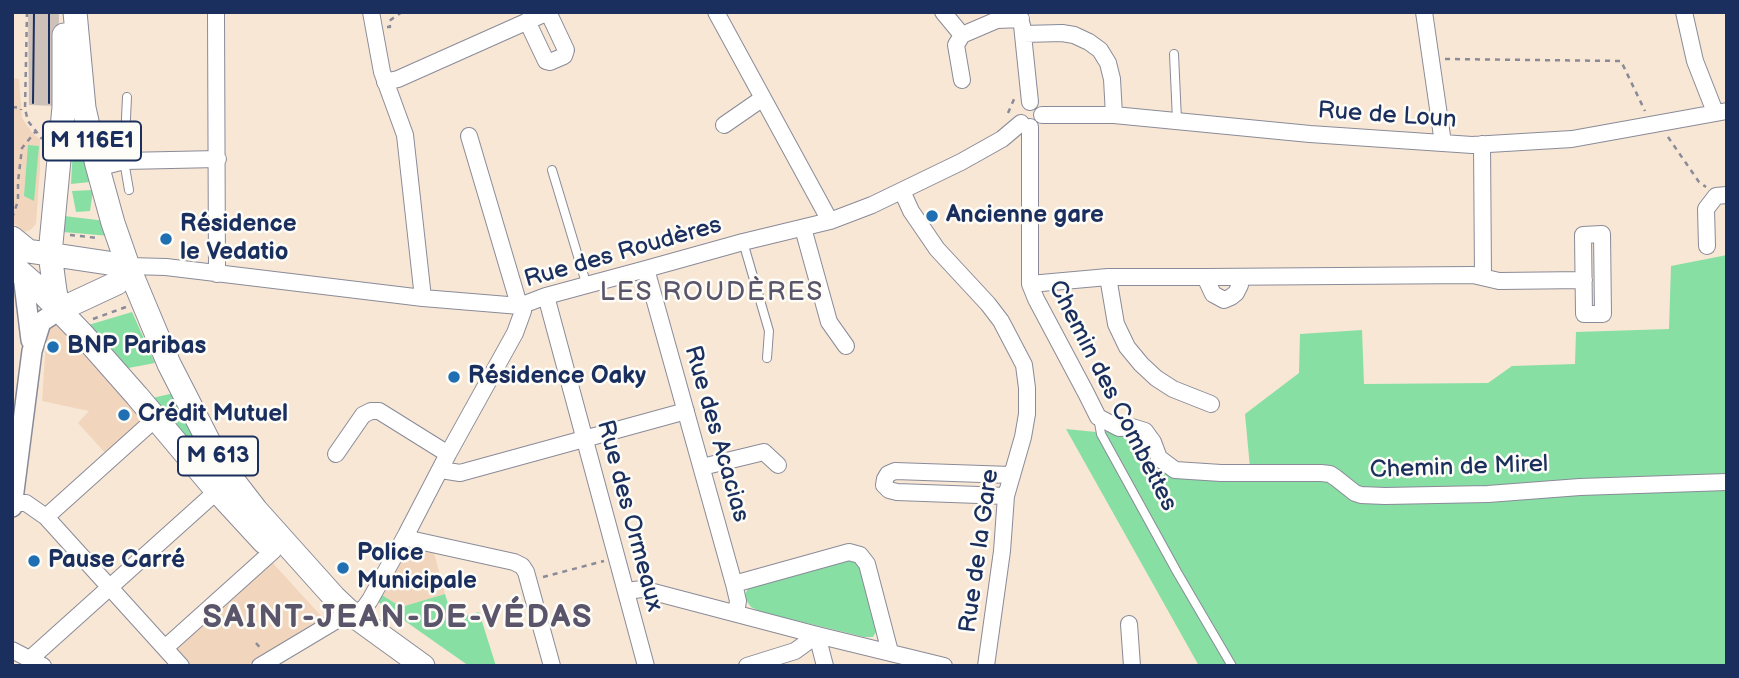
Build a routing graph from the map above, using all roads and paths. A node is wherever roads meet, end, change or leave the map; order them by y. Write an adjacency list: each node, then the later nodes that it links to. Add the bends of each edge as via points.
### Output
1 (64, 12): 46 (main road, M 116E1, via 64,107)
2 (75, 12): 37 (main road, M 116E1, via 84,108)
3 (216, 12): 34 (street)
4 (370, 12): 15 (street)
5 (716, 12): 18 (street)
6 (943, 12): 11 (street)
7 (1424, 12): 13 (street)
8 (1684, 12): 22 (street, via 1695,61)
9 (527, 21): 15 (street)
10 (1022, 22): 11 (street, via 997,20); 19 (street); 24 (street, via 1074,35 1100,50 1112,79)
11 (962, 35): 14 (street, via 956,45)
12 (1174, 54): 25 (lane)
13 (1431, 59): 26 (path, via 1621,61); 32 (street)
14 (962, 80)
15 (385, 82): 58 (street, via 405,135)
16 (1017, 89): 31 (path, via 998,130)
17 (127, 97): 35 (lane)
18 (763, 99): 27 (street); 42 (street)
19 (1030, 102): 23 (street, via 1039,106); 28 (street, via 1018,109)
20 (12, 107): 21 (path)
21 (22, 110)
22 (1721, 112): 26 (street, Rue de Loun)
23 (1042, 115): 24 (street, Rue de Loun); 28 (street, via 1038,123)
24 (1114, 115): 25 (street, Rue de Loun)
25 (1177, 120): 32 (street, Rue de Loun)
26 (1655, 123): 33 (street, Rue de Loun, via 1572,139); 40 (path, via 1699,182)
27 (724, 125)
28 (1025, 125): 31 (street, Rue des Roudères); 55 (street, Chemin des Combettes)
29 (36, 131): 41 (path, via 22,148 18,201)
30 (469, 136): 60 (street)
31 (1002, 139): 39 (street, Rue des Roudères)
32 (1443, 143): 33 (street, Rue de Loun)
33 (1482, 145): 53 (street)
34 (218, 159): 35 (street); 49 (street)
35 (131, 161): 37 (street, via 105,166); 38 (lane)
36 (552, 170): 56 (lane)
37 (100, 175): 47 (main road, M 116E1)
38 (129, 190)
39 (902, 191): 42 (street, Rue des Roudères); 76 (street, Rue de la Gare, via 937,250 1001,321 1024,365 1027,414)
40 (1722, 195): 45 (street, via 1706,209)
41 (12, 218)
42 (830, 221): 43 (street, Rue des Roudères)
43 (803, 228): 44 (street, Rue des Roudères); 63 (street, via 829,322)
44 (743, 242): 48 (street, Rue des Roudères); 65 (lane, via 769,331)
45 (1707, 246)
46 (25, 257): 47 (main road); 61 (main road, M 613, via 35,285); 61 (main road, M 116E1, via 55,291); 64 (street)
47 (128, 266): 49 (street, Rue des Roudères); 59 (main road, M 613); 61 (main road, via 117,283)
48 (646, 269): 56 (street, Rue des Roudères); 67 (street, Rue des Acacias)
49 (217, 274): 58 (street, Rue des Roudères)
50 (1240, 276): 52 (street); 52 (street, via 1236,293 1224,300 1213,294); 53 (street)
51 (1108, 277): 52 (street); 55 (street); 66 (street, via 1116,324 1127,347 1156,378)
52 (1205, 277)
53 (1483, 277): 54 (street, via 1499,281)
54 (1584, 280)
55 (1030, 284): 68 (street, Chemin des Combettes)
56 (587, 286): 57 (street, Rue des Roudères)
57 (546, 296): 60 (street, Rue des Roudères); 70 (street, Rue des Ormeaux)
58 (423, 298): 60 (street, Rue des Roudères)
59 (143, 301): 62 (path); 78 (main road, M 613)
60 (520, 306): 72 (street, via 523,311 515,333)
61 (59, 310): 62 (main road, M 613); 64 (street, via 41,322)
62 (75, 328): 69 (main road, M 613)
63 (846, 346)
64 (32, 351): 80 (street)
65 (766, 358)
66 (1212, 404)
67 (686, 411): 70 (street); 74 (street, Rue des Acacias)
68 (1098, 417): 77 (street, Chemin de Mirel, via 1119,428 1145,431 1158,458 1175,470 1321,473 1361,495 1488,494); 108 (lane, Chemin des Combettes, via 1101,434)
69 (155, 419): 78 (main road, M 613); 81 (street)
70 (584, 439): 75 (street, via 460,473); 84 (street, Rue des Ormeaux)
71 (336, 454): 72 (street, via 363,415 380,411)
72 (448, 454): 75 (street)
73 (778, 465): 74 (street, via 764,452)
74 (702, 467): 86 (street, Rue des Acacias)
75 (441, 470): 82 (street)
76 (1012, 475): 79 (street, Rue de la Gare); 79 (street, via 895,471 888,474 884,485 897,492)
77 (1727, 482)
78 (227, 489): 83 (main road, M 613); 87 (street)
79 (1006, 496): 106 (street, Rue de la Gare)
80 (13, 505): 81 (street, via 26,503)
81 (46, 517): 87 (street)
82 (406, 535): 85 (street, via 514,562 522,566); 90 (street, via 365,607)
83 (278, 546): 90 (main road, M 613, via 334,597); 93 (street)
84 (618, 558): 85 (path); 88 (street, Rue des Ormeaux)
85 (529, 582): 101 (street)
86 (734, 584): 89 (street, Rue des Acacias); 95 (street, via 849,552 860,555 867,564)
87 (109, 587): 93 (street); 96 (street)
88 (626, 591): 89 (street, via 642,589); 102 (street, Rue des Ormeaux)
89 (736, 613): 92 (street)
90 (346, 618): 98 (street); 99 (main road, M 613); 100 (main road, M 613)
91 (1129, 624): 107 (street)
92 (817, 635): 95 (street); 103 (street, via 795,650); 104 (street)
93 (165, 648): 97 (street)
94 (12, 650): 96 (street)
95 (890, 653): 105 (street)
96 (37, 662)
97 (181, 666)
98 (260, 666)
99 (396, 666)
100 (423, 666)
101 (552, 666)
102 (646, 666)
103 (747, 666)
104 (825, 666)
105 (944, 666)
106 (986, 666)
107 (1132, 666)
108 (1232, 666)

